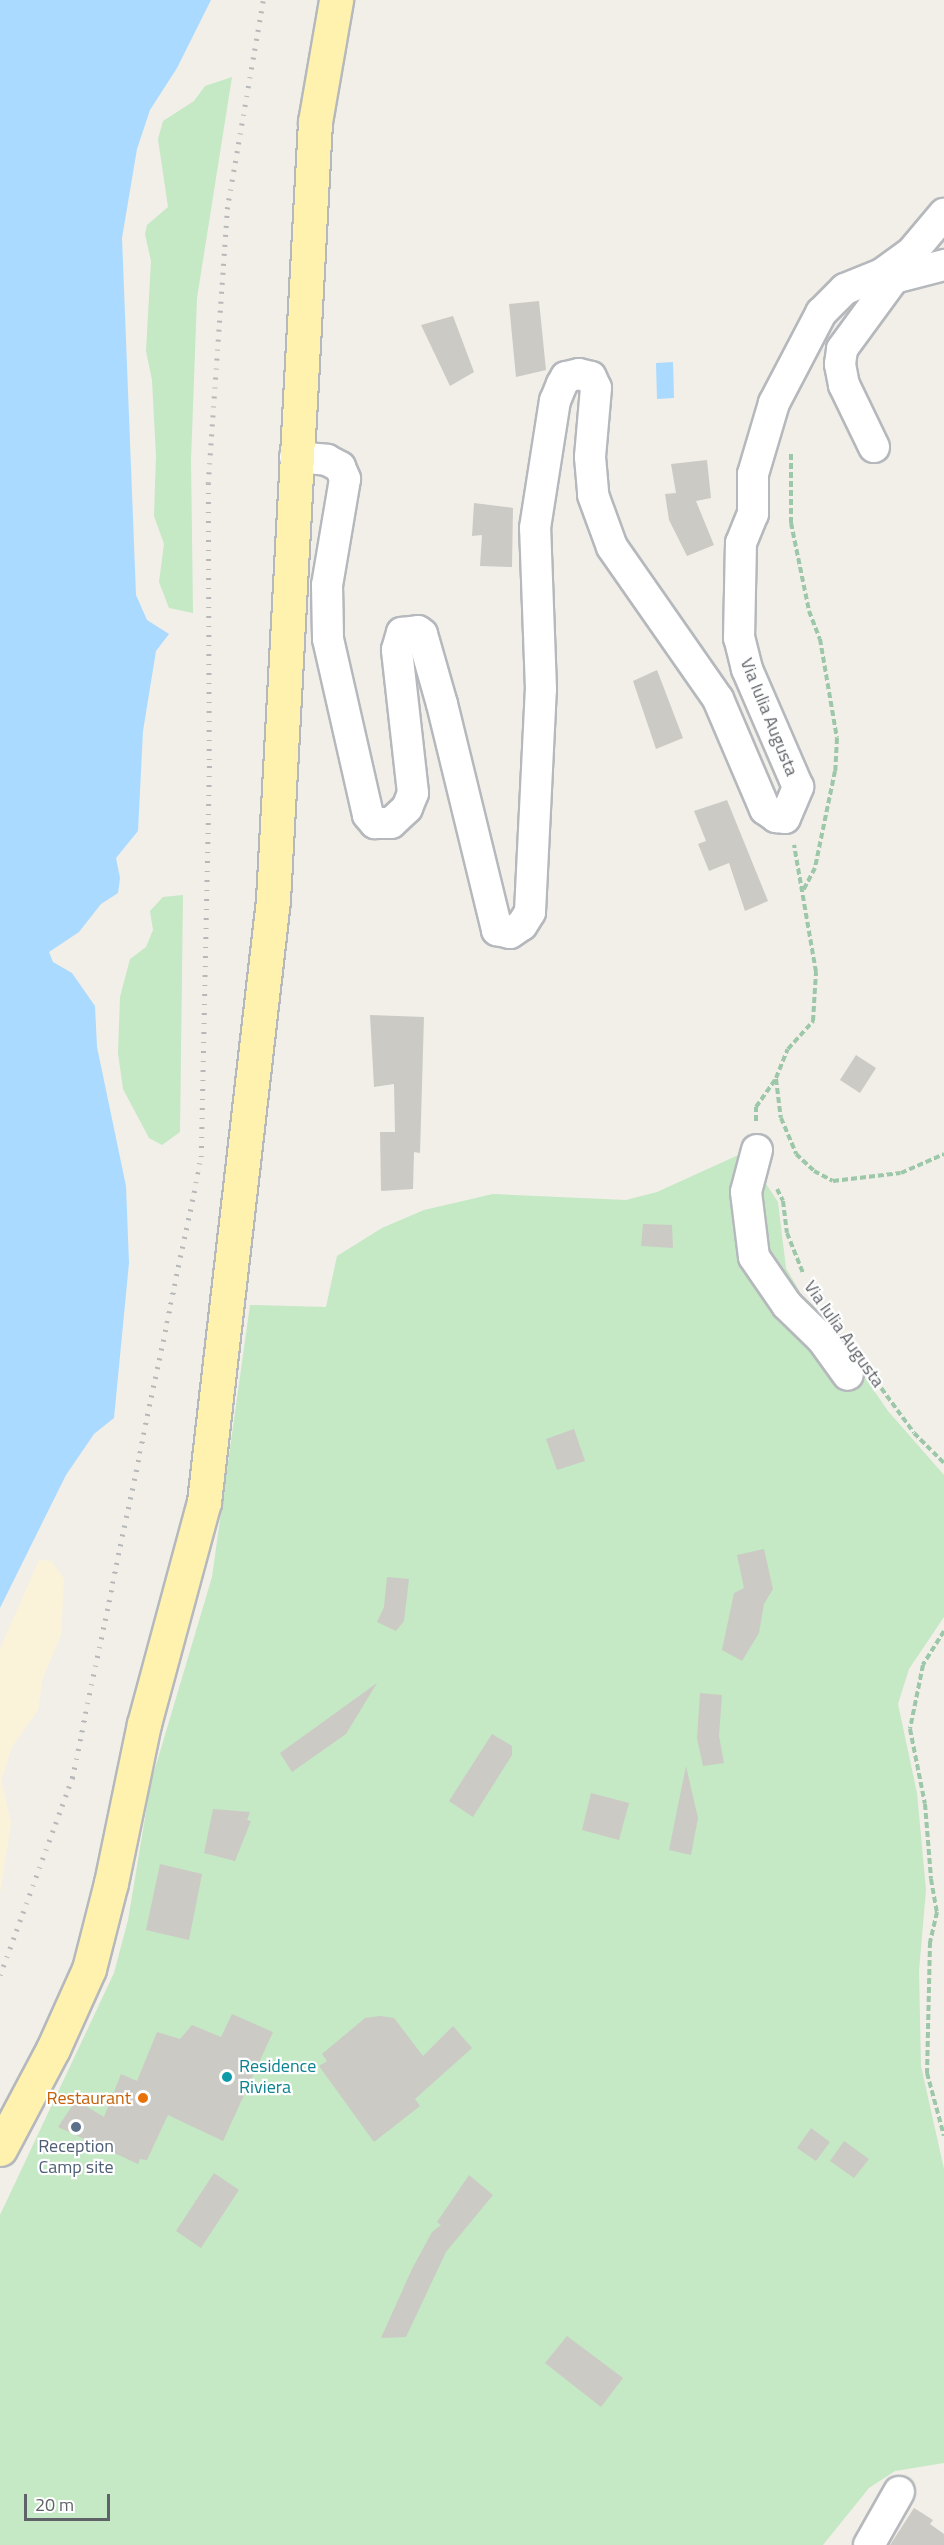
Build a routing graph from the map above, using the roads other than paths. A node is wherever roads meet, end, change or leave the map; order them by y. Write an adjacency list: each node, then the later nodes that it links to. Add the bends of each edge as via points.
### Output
1 (336, 0): 6 (main road, via 315,122)
2 (944, 214): 4 (street, Via Iulia Augusta)
3 (944, 264): 4 (street)
4 (888, 276): 5 (street, via 842,349 840,364 844,385); 6 (street, Via Iulia Augusta, via 845,289 821,313 794,360 753,474 753,514 741,543 739,638 747,669 798,787 791,807 776,817 765,809 718,699 612,547 593,495 590,457 596,388 591,377 571,375 562,384 555,401 535,528 541,689 530,912 516,930 497,930 442,704 418,631 402,633 397,650 413,793 407,808 391,823 375,823 368,815 328,639 327,585 345,480 340,467 327,460)
5 (874, 447)
6 (296, 457): 9 (main road, via 273,900 204,1502 144,1724 89,1969 53,2049)
7 (757, 1150): 8 (street, via 746,1192 754,1257 787,1305)
8 (861, 1377)
9 (0, 2149)
10 (899, 2492): 11 (street)
11 (868, 2545)

